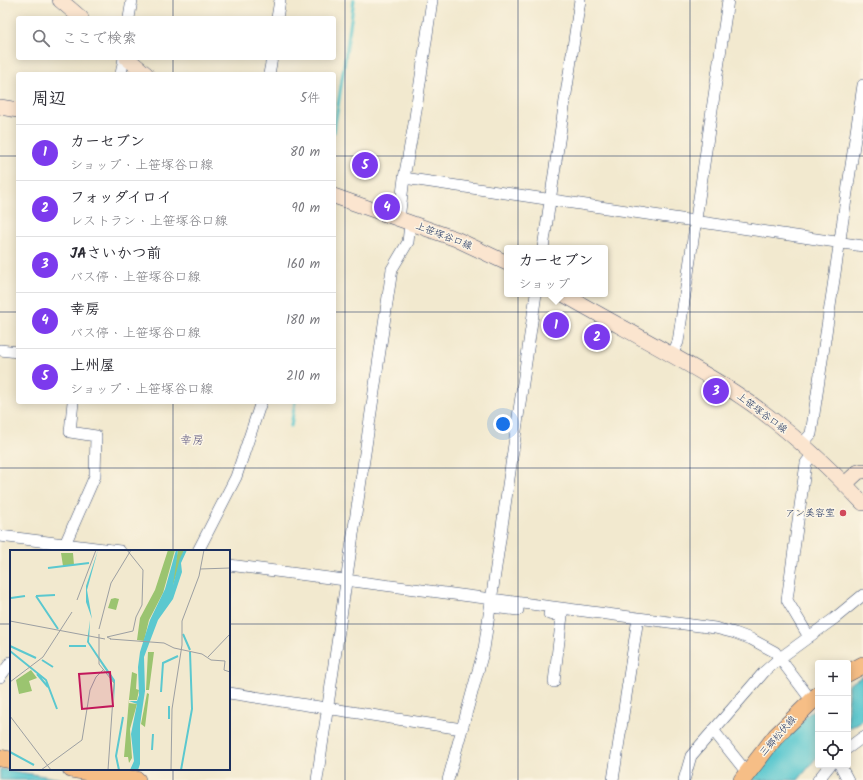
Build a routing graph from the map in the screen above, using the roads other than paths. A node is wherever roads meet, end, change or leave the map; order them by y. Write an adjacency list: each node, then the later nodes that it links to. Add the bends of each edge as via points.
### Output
1 (60, 0): 7 (main road)
2 (132, 0): 8 (street)
3 (280, 0): 9 (street)
4 (432, 0): 19 (street)
5 (580, 0): 21 (street)
6 (728, 0): 23 (street)
7 (79, 16)
8 (129, 16)
9 (278, 16)
10 (124, 60): 13 (street)
11 (130, 60): 14 (main road)
12 (272, 60): 15 (street)
13 (121, 72)
14 (144, 72)
15 (269, 72)
16 (863, 85): 24 (street)
17 (0, 107): 18 (main road)
18 (16, 110)
19 (404, 178): 21 (street); 22 (street)
20 (336, 197): 22 (main road, 上笹塚谷口線)
21 (551, 199): 23 (street); 25 (street)
22 (405, 221): 27 (main road, 上笹塚谷口線, via 456,239); 45 (street, via 408,242 392,269)
23 (695, 222): 24 (street); 32 (street, via 678,342)
24 (839, 242): 26 (street); 35 (street, via 811,434)
25 (543, 245)
26 (863, 246)
27 (504, 262)
28 (536, 297): 47 (street)
29 (568, 297): 32 (main road, 上笹塚谷口線)
30 (0, 350): 31 (street)
31 (16, 352)
32 (672, 355): 35 (main road, 上笹塚谷口線, via 735,392)
33 (73, 404): 41 (street, via 70,432 96,436 96,466 92,485)
34 (260, 404): 43 (street, via 240,466)
35 (802, 444): 36 (main road, 上笹塚谷口線)
36 (813, 454): 38 (main road, 上笹塚谷口線); 50 (street, via 806,463 787,600)
37 (863, 471): 38 (main road)
38 (844, 484): 39 (main road, 上笹塚谷口線)
39 (863, 503)
40 (0, 536): 41 (street)
41 (64, 548): 42 (street)
42 (101, 550)
43 (198, 550)
44 (230, 565): 45 (street)
45 (346, 580): 47 (street); 59 (street)
46 (863, 595): 50 (street)
47 (491, 603): 48 (street); 60 (street, via 484,649)
48 (546, 610): 49 (street); 56 (street, via 562,616)
49 (638, 618): 51 (street, via 735,633 769,648); 73 (street)
50 (809, 637): 51 (street)
51 (780, 658): 58 (street); 61 (street, via 764,672)
52 (10, 663): 55 (street)
53 (863, 664): 54 (main road)
54 (851, 671)
55 (0, 677)
56 (554, 682)
57 (230, 693): 59 (street)
58 (815, 698): 70 (main road, 三郷松伏線, via 776,736)
59 (328, 708): 60 (street); 71 (street)
60 (462, 729): 72 (street)
61 (713, 730): 70 (street); 74 (street, via 691,756)
62 (863, 737): 63 (street)
63 (851, 746)
64 (0, 758): 65 (main road)
65 (10, 760)
66 (828, 768): 75 (street)
67 (842, 768): 76 (street)
68 (80, 770): 69 (main road)
69 (133, 777)
70 (745, 777)
71 (318, 780)
72 (448, 780)
73 (613, 780)
74 (684, 780)
75 (818, 780)
76 (848, 780)

